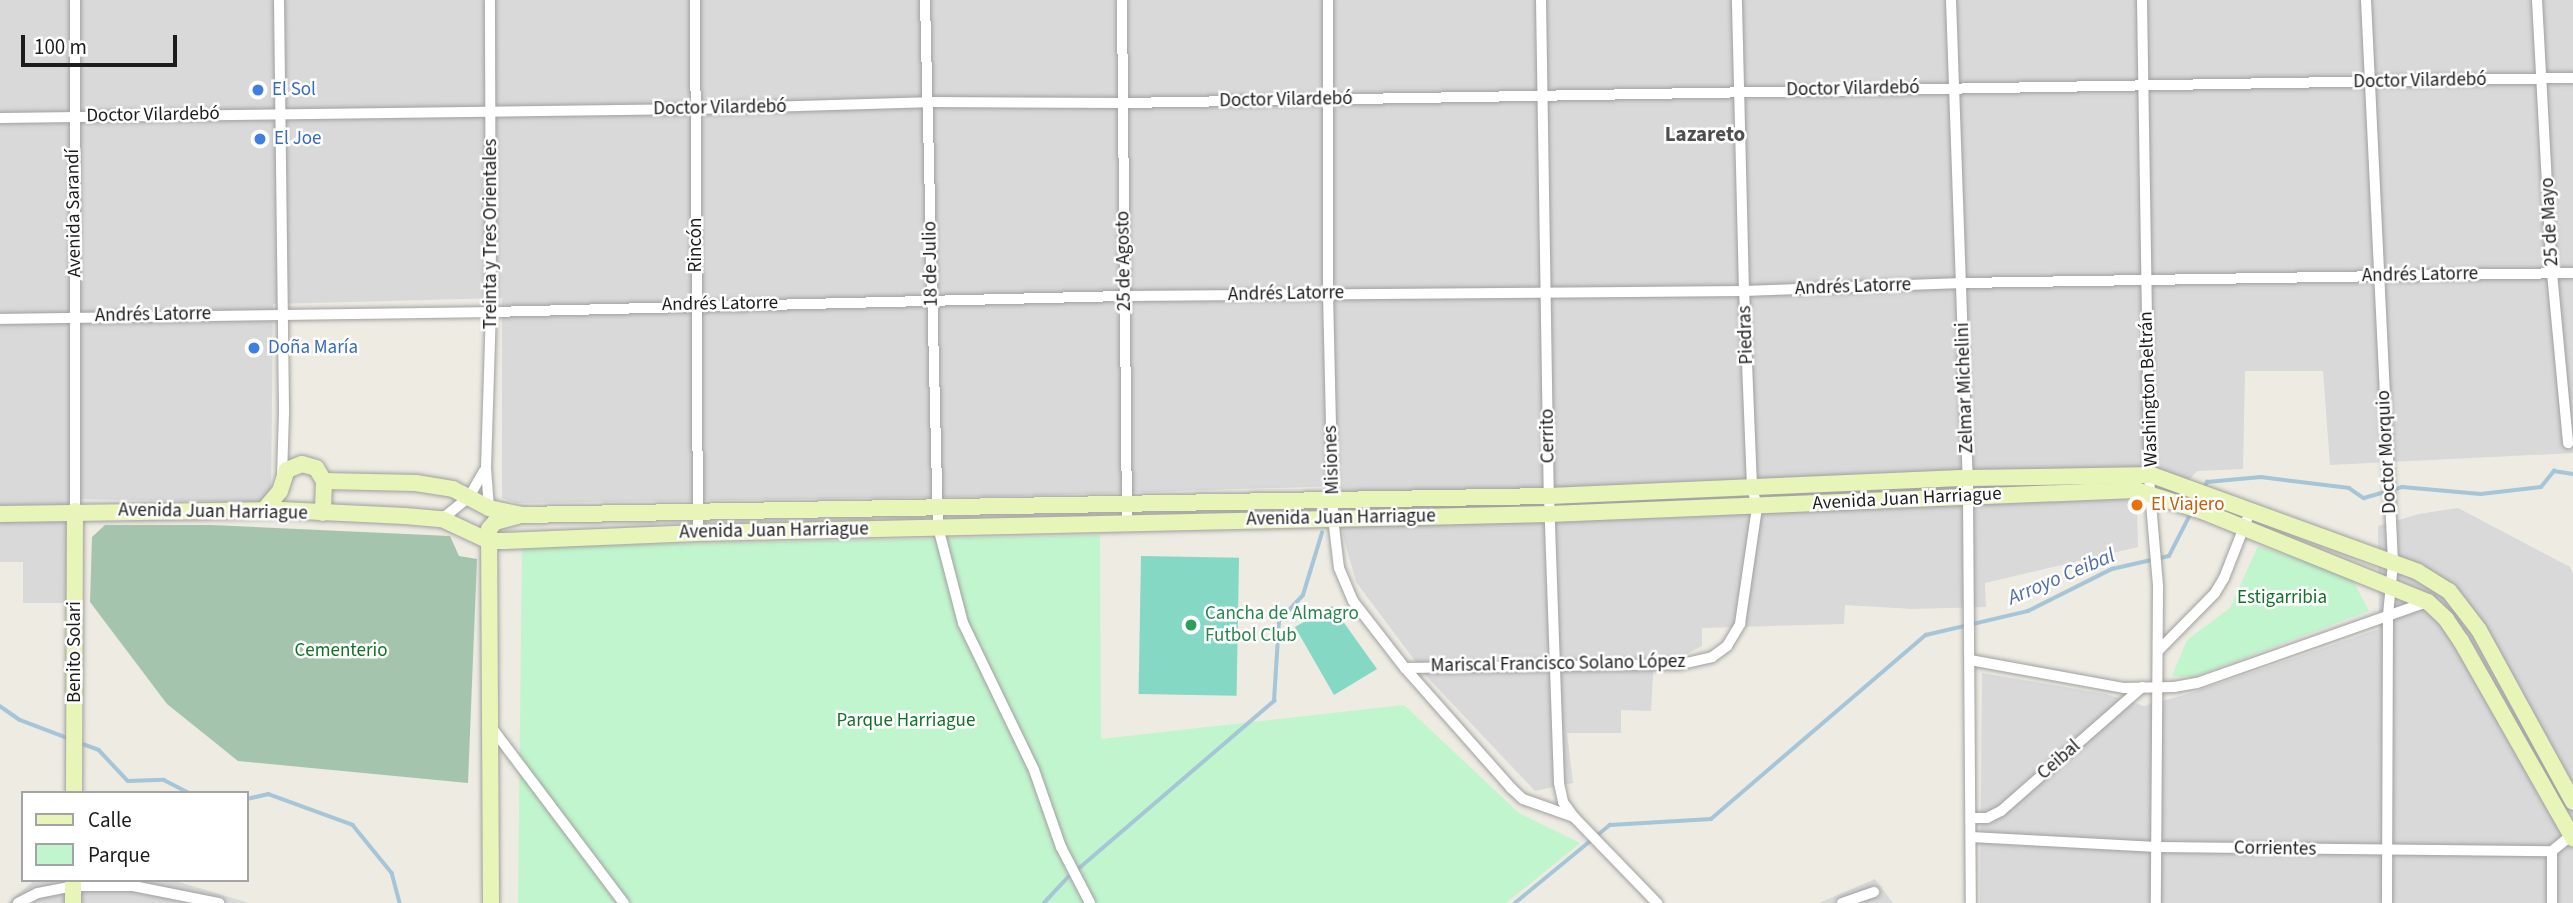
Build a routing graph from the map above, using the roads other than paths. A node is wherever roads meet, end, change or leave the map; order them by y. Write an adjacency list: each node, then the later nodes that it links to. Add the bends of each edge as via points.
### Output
1 (75, 0): 27 (street, Avenida Sarandí)
2 (279, 0): 25 (street)
3 (490, 0): 26 (street, Treinta y Tres Orientales)
4 (695, 0): 24 (street, Rincón)
5 (925, 0): 22 (street, 18 de Julio)
6 (1122, 0): 23 (street, 25 de Agosto)
7 (1328, 0): 21 (street, Misiones)
8 (1541, 0): 20 (street, Cerrito)
9 (1737, 0): 19 (street, Piedras)
10 (1951, 0): 18 (street, Zelmar Michelini)
11 (2142, 0): 17 (street, Washington Beltrán)
12 (2366, 0): 16 (street, Doctor Morquio)
13 (2537, 0): 14 (street, 25 de Mayo)
14 (2542, 78): 15 (street, Doctor Vilardebó); 16 (street, Doctor Vilardebó); 29 (street, 25 de Mayo)
15 (2573, 78)
16 (2370, 82): 17 (street, Doctor Vilardebó); 31 (street, Doctor Morquio)
17 (2144, 86): 18 (street, Doctor Vilardebó); 32 (street, Washington Beltrán)
18 (1952, 87): 19 (street, Doctor Vilardebó); 33 (street, Zelmar Michelini)
19 (1737, 92): 20 (street, Doctor Vilardebó); 34 (street, Piedras)
20 (1542, 95): 21 (street, Doctor Vilardebó); 35 (street, Cerrito)
21 (1329, 99): 23 (street, Doctor Vilardebó); 36 (street, Misiones)
22 (927, 103): 23 (street, Doctor Vilardebó); 24 (street, Doctor Vilardebó); 38 (street, 18 de Julio)
23 (1122, 103): 37 (street, 25 de Agosto)
24 (696, 109): 26 (street, Doctor Vilardebó); 39 (street, Rincón)
25 (282, 112): 26 (street, Doctor Vilardebó); 27 (street, Doctor Vilardebó); 41 (street)
26 (492, 112): 40 (street, Treinta y Tres Orientales)
27 (73, 117): 28 (street, Doctor Vilardebó); 42 (street, Avenida Sarandí)
28 (0, 118)
29 (2552, 273): 30 (street, Andrés Latorre); 31 (street, Andrés Latorre); 44 (street, 25 de Mayo)
30 (2573, 273)
31 (2379, 275): 32 (street, Andrés Latorre); 76 (street, Doctor Morquio)
32 (2146, 281): 33 (street, Andrés Latorre); 46 (street, Washington Beltrán)
33 (1962, 284): 34 (street, Andrés Latorre); 47 (street, Zelmar Michelini)
34 (1744, 291): 35 (street, Andrés Latorre); 50 (street, Piedras)
35 (1546, 292): 36 (street, Andrés Latorre); 52 (street, Cerrito)
36 (1328, 293): 37 (street, Andrés Latorre); 55 (street, Misiones)
37 (1125, 296): 38 (street, Andrés Latorre); 56 (street, 25 de Agosto)
38 (932, 300): 39 (street, Andrés Latorre); 57 (street, 18 de Julio)
39 (697, 304): 40 (street, Andrés Latorre); 64 (street, Rincón)
40 (491, 312): 41 (street, Andrés Latorre); 45 (street, Treinta y Tres Orientales)
41 (283, 313): 42 (street, Andrés Latorre); 49 (street)
42 (75, 316): 43 (street, Andrés Latorre); 62 (street, Avenida Sarandí)
43 (0, 319)
44 (2568, 443)
45 (486, 468): 54 (street, Treinta y Tres Orientales); 59 (street, Treinta y Tres Orientales)
46 (2152, 475): 47 (street, Avenida Juan Harriague); 51 (street, Washington Beltrán); 60 (street, Avenida Juan Harriague)
47 (1967, 478): 50 (street, Avenida Juan Harriague); 53 (street, Zelmar Michelini)
48 (324, 481): 49 (street, via 316,468 302,464 287,470); 54 (street, Avenida Juan Harriague, via 416,483 453,489); 66 (street)
49 (281, 485): 61 (street); 63 (street)
50 (1752, 487): 52 (street, Avenida Juan Harriague); 58 (street, Piedras)
51 (2150, 492): 53 (street, Avenida Juan Harriague); 73 (street, Avenida Juan Harriague); 80 (street, Washington Beltrán)
52 (1549, 496): 55 (street, Avenida Juan Harriague); 67 (street, Cerrito)
53 (1968, 496): 58 (street, Avenida Juan Harriague); 82 (street, Zelmar Michelini)
54 (468, 497): 59 (street, Avenida Juan Harriague); 70 (street, Treinta y Tres Orientales)
55 (1334, 499): 56 (street, Avenida Juan Harriague); 69 (street, Misiones)
56 (1127, 504): 57 (street, Avenida Juan Harriague); 71 (street, 25 de Agosto)
57 (937, 506): 64 (street, Avenida Juan Harriague); 72 (street, 18 de Julio)
58 (1757, 507): 67 (street, Avenida Juan Harriague); 81 (street, Piedras, via 1740,624 1727,646)
59 (489, 508): 68 (street, Avenida Juan Harriague)
60 (2251, 509): 73 (street); 76 (street, Avenida Juan Harriague)
61 (264, 510): 62 (street, Avenida Juan Harriague); 63 (street, Avenida Juan Harriague)
62 (75, 511): 65 (street, Avenida Juan Harriague); 88 (street, Benito Solari)
63 (287, 511): 66 (street, Avenida Juan Harriague)
64 (698, 512): 68 (street, Avenida Juan Harriague); 74 (street, Rincón)
65 (0, 513)
66 (323, 513): 70 (street, Avenida Juan Harriague)
67 (1550, 514): 69 (street, Avenida Juan Harriague); 83 (street, Cerrito)
68 (521, 515): 75 (street, via 491,525)
69 (1333, 518): 71 (street, Avenida Juan Harriague); 84 (street, Misiones, via 1339,568 1353,601)
70 (442, 519): 75 (street, Avenida Juan Harriague)
71 (1127, 522): 72 (street, Avenida Juan Harriague)
72 (938, 527): 74 (street, Avenida Juan Harriague); 104 (street, 18 de Julio, via 963,623 1034,770 1061,847)
73 (2243, 527): 77 (street, Avenida Juan Harriague); 80 (street, via 2215,593)
74 (698, 533): 75 (street, Avenida Juan Harriague)
75 (497, 541): 87 (street)
76 (2393, 563): 77 (street, Doctor Morquio); 89 (street, Avenida Juan Harriague, via 2435,582 2465,608)
77 (2392, 586): 78 (street, Avenida Juan Harriague); 79 (street, Doctor Morquio)
78 (2428, 602): 79 (street); 92 (street, via 2461,641)
79 (2388, 615): 86 (street, via 2197,683); 96 (street, Doctor Morquio)
80 (2158, 651): 86 (street, Washington Beltrán)
81 (1712, 657): 83 (street, Mariscal Francisco Solano López, via 1682,664)
82 (1970, 660): 85 (street, via 2095,684); 91 (street, Zelmar Michelini)
83 (1553, 666): 84 (street, Mariscal Francisco Solano López); 90 (street, Cerrito, via 1559,783 1563,802)
84 (1405, 668): 90 (street, Misiones, via 1523,799)
85 (2142, 687): 86 (street); 91 (street, Ceibal, via 2001,811 1987,818)
86 (2158, 687): 94 (street, Washington Beltrán)
87 (492, 728): 102 (street); 103 (street)
88 (74, 791)
89 (2573, 802)
90 (1574, 817): 105 (street, Cerrito)
91 (1971, 818): 93 (street, Zelmar Michelini)
92 (2572, 835): 95 (street)
93 (1971, 837): 94 (street, Corrientes); 107 (street, Zelmar Michelini)
94 (2157, 847): 96 (street, Corrientes); 108 (street, Washington Beltrán)
95 (2552, 851): 96 (street, Corrientes); 110 (street)
96 (2389, 852): 109 (street, Doctor Morquio)
97 (73, 883): 99 (street); 100 (street); 101 (street, via 132,886)
98 (1874, 892): 106 (street)
99 (18, 903)
100 (73, 903)
101 (219, 903)
102 (491, 903)
103 (624, 903)
104 (1090, 903)
105 (1657, 903)
106 (1842, 903)
107 (1971, 903)
108 (2157, 903)
109 (2387, 903)
110 (2552, 903)

